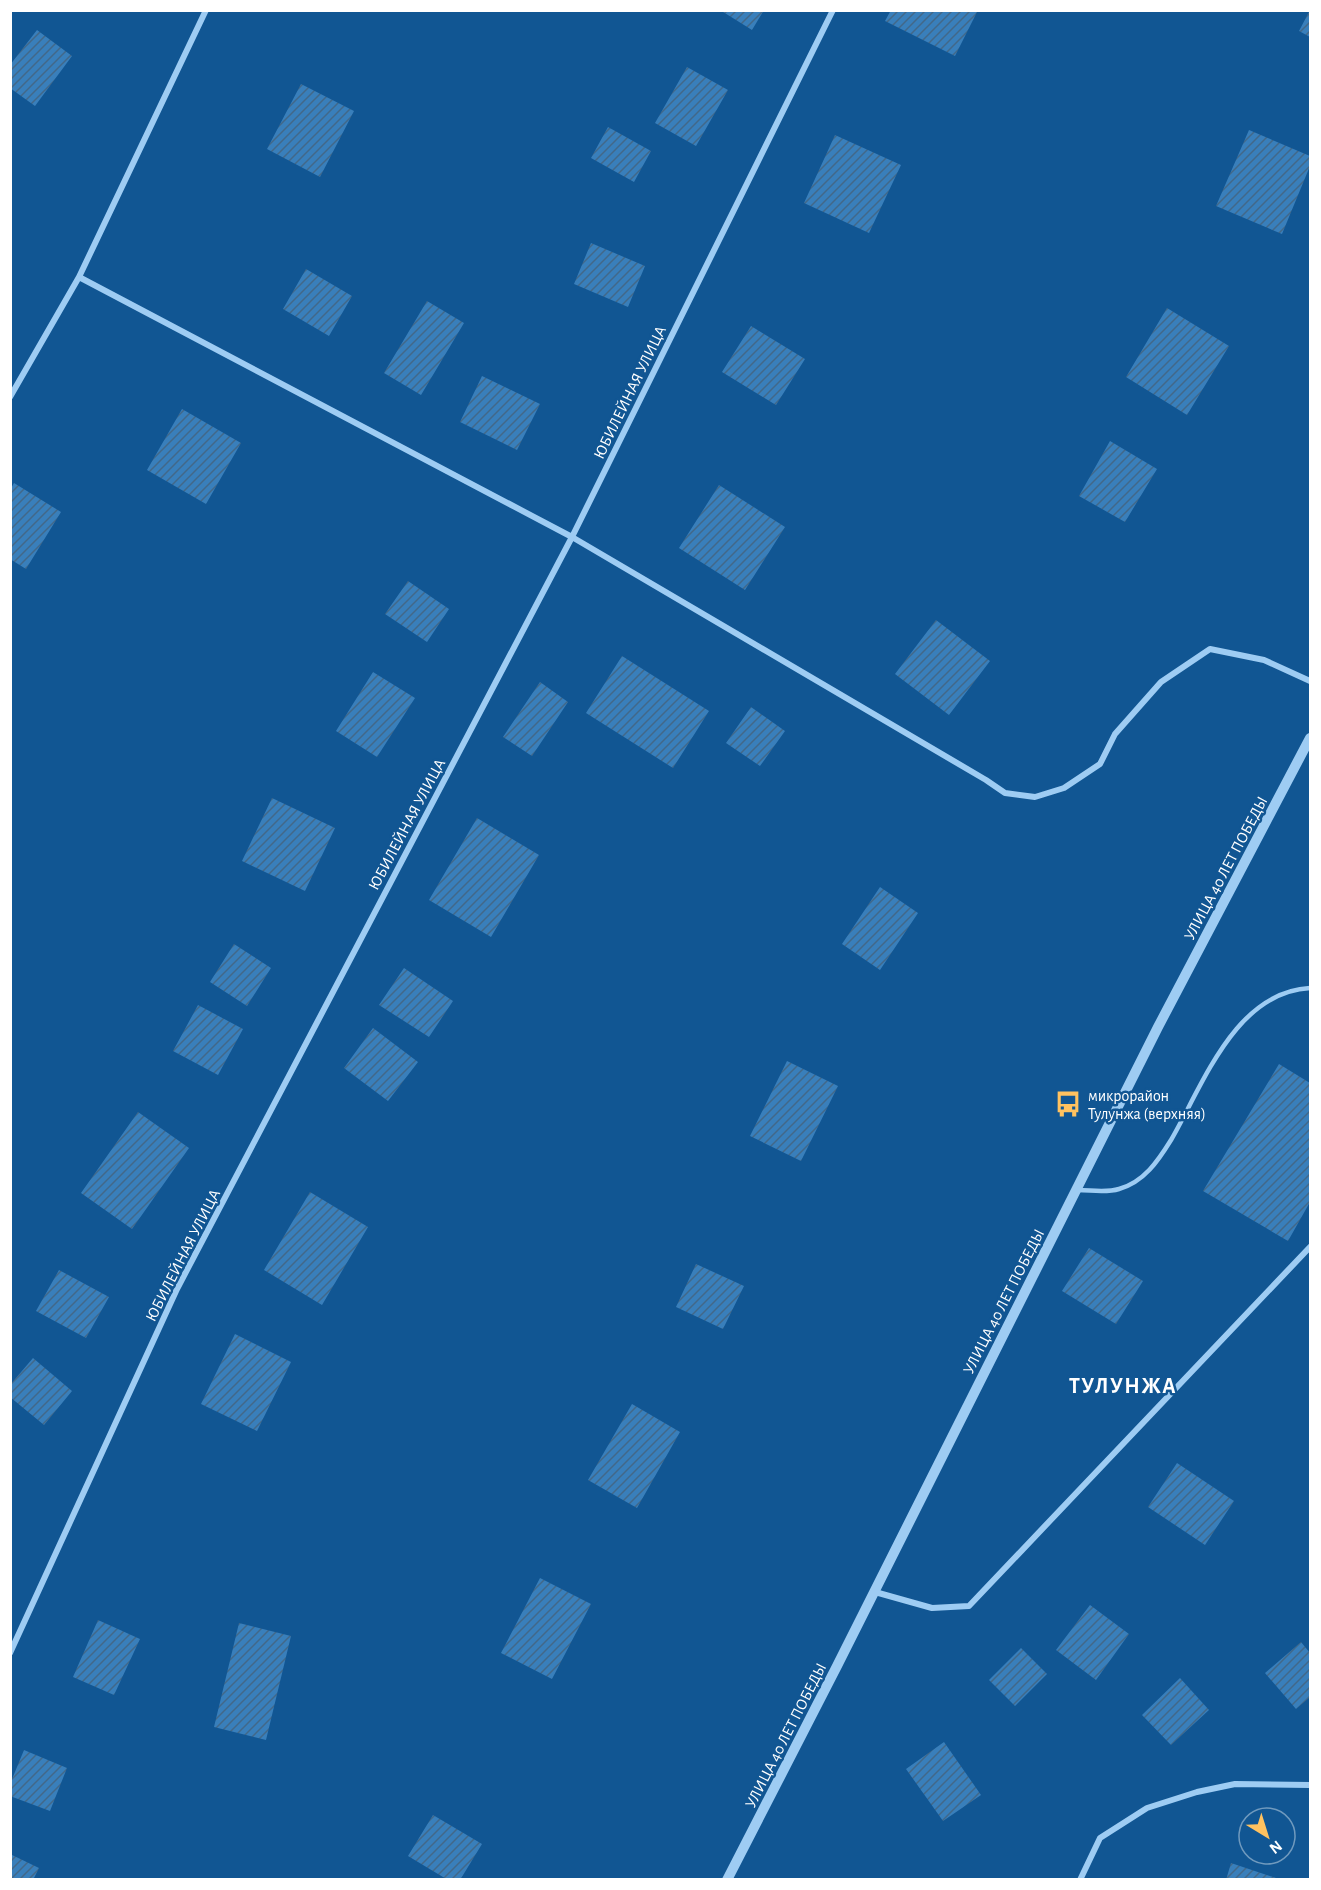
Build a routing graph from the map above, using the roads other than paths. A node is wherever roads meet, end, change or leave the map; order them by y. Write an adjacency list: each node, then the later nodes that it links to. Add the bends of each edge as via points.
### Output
1 (206, 10): 3 (street)
2 (833, 10): 5 (street, ЮБИЛЕЙНАЯ УЛИЦА)
3 (79, 277): 4 (street); 5 (street)
4 (10, 397)
5 (572, 537): 6 (street, via 1005,793 1035,797 1064,788 1100,764 1115,734 1161,682 1210,649 1264,660); 12 (street, ЮБИЛЕЙНАЯ УЛИЦА, via 177,1289)
6 (1311, 681)
7 (1311, 738): 9 (street, УЛИЦА 40 ЛЕТ ПОБЕДЫ)
8 (1311, 988): 9 (lane, via 1270,1000 1232,1035 1214,1059 1165,1150 1138,1180 1120,1189)
9 (1075, 1190): 11 (street, УЛИЦА 40 ЛЕТ ПОБЕДЫ)
10 (1311, 1247): 11 (street, via 969,1606 932,1608)
11 (875, 1592): 14 (street, УЛИЦА 40 ЛЕТ ПОБЕДЫ)
12 (10, 1653)
13 (1311, 1785): 15 (street, via 1235,1784 1147,1808 1100,1838)
14 (727, 1880)
15 (1080, 1880)

